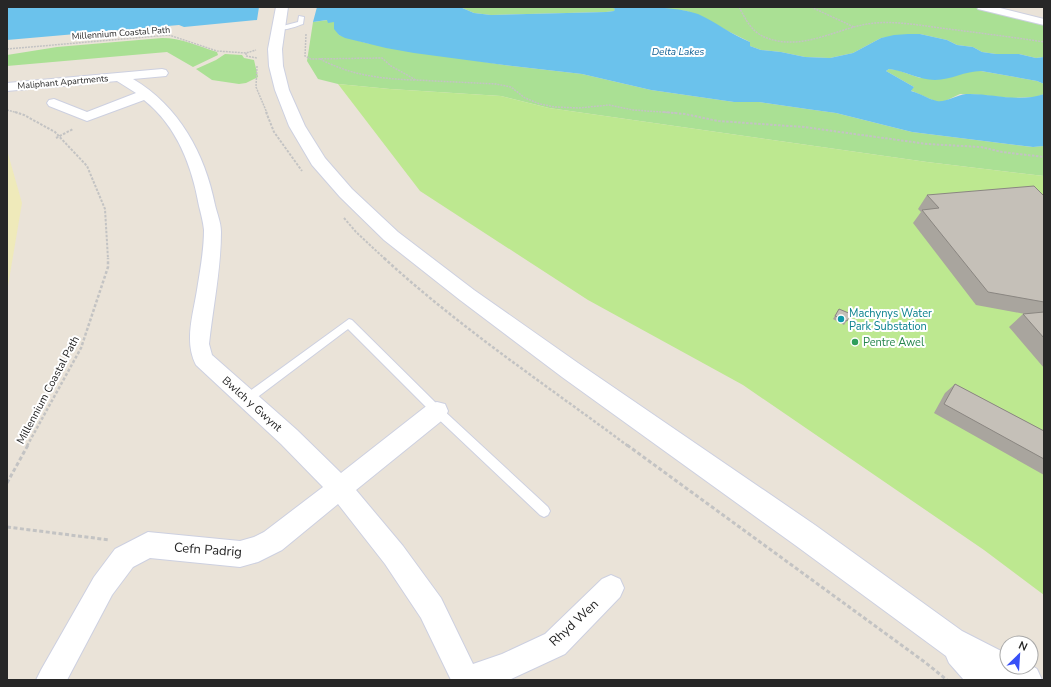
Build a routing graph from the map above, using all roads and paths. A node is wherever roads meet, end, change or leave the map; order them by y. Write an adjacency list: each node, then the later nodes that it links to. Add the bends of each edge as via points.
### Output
1 (282, 7): 7 (main road)
2 (739, 7): 9 (path, via 754,33 778,41 821,39)
3 (811, 7): 9 (path)
4 (982, 7): 6 (street)
5 (301, 18): 8 (lane)
6 (1044, 22)
7 (279, 25): 8 (lane); 35 (main road, via 275,49 276,66 282,90 297,126 318,162 391,236 570,370 805,535)
8 (298, 25): 15 (path, via 306,26 305,56)
9 (854, 27): 10 (path, via 895,23)
10 (1044, 42)
11 (7, 49): 13 (path, Millennium Coastal Path, via 169,35 217,51)
12 (256, 50): 13 (path, Millennium Coastal Path)
13 (246, 53): 14 (path, via 249,57)
14 (258, 58)
15 (319, 59): 18 (path, via 344,70 373,78); 18 (path, via 382,58)
16 (162, 73): 17 (street, Maliphant Apartments)
17 (119, 77): 19 (street, Maliphant Apartments); 20 (street, Maliphant Apartments)
18 (416, 80): 26 (path, via 496,84 511,87 525,98 555,107 609,105 633,110 685,114 718,121 804,127 927,144 981,147)
19 (7, 87)
20 (147, 94): 21 (street, via 87,117); 27 (street, Bwlch y Gwynt, via 182,132 195,160 206,194 212,233 199,344 204,359)
21 (54, 103)
22 (7, 110): 24 (path, Millennium Coastal Path, via 24,115)
23 (73, 129): 24 (path)
24 (60, 137): 25 (path); 29 (path, Millennium Coastal Path, via 87,166 105,209 108,267 81,348)
25 (56, 138)
26 (1044, 157)
27 (246, 399): 28 (lane, via 349,322); 30 (street, Bwlch y Gwynt)
28 (437, 411): 30 (street, Cefn Padrig); 31 (lane)
29 (7, 483)
30 (339, 487): 36 (street, Cefn Padrig, via 273,541 258,549 240,554 148,545 124,558 103,586); 37 (street, Bwlch y Gwynt, via 394,556 431,608)
31 (544, 511)
32 (7, 527): 33 (path)
33 (117, 541)
34 (611, 588): 37 (street, Rhyd Wen, via 555,644 506,667)
35 (951, 642): 38 (main road); 39 (main road)
36 (51, 680)
37 (467, 680)
38 (985, 680)
39 (1026, 680)

